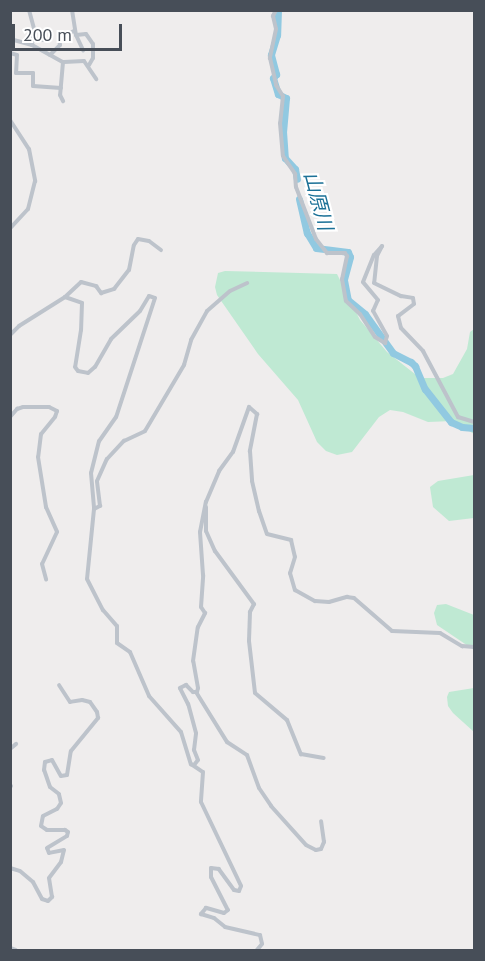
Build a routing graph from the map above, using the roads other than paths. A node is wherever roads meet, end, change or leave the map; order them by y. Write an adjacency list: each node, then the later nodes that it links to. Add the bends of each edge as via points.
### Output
1 (29, 10): 7 (street, via 34,29)
2 (72, 10): 4 (street)
3 (276, 10): 23 (street, via 270,58 276,85 283,96 283,156 295,174 296,187 316,238 327,253 347,256 342,279 346,301 375,337 385,343 387,336 373,311 378,300 363,282 382,246 374,283 413,298 414,304 398,316 401,328 423,351 458,417)
4 (75, 33): 8 (street); 10 (street, via 59,38 60,45); 12 (street, via 86,34 93,44)
5 (10, 39): 7 (street)
6 (45, 40): 7 (street)
7 (32, 42): 10 (street)
8 (83, 50)
9 (10, 53): 14 (street, via 17,55 16,72 33,73 33,86)
10 (50, 55): 11 (street)
11 (63, 62): 12 (street, via 81,61); 14 (street)
12 (89, 65): 13 (street)
13 (96, 79)
14 (61, 88): 15 (street)
15 (63, 101)
16 (10, 120): 17 (street, via 29,149 35,181 28,209)
17 (10, 228)
18 (162, 250): 20 (street, via 138,239 129,270 114,289 101,293 96,286 81,282)
19 (247, 283): 25 (street, via 230,291 207,311 191,340 184,365 146,431 124,441 107,459 97,481 100,506)
20 (65, 297): 21 (street); 25 (street, via 82,303 75,367 88,373 111,339 140,311 149,296 155,297 116,417 99,441 91,473)
21 (10, 335)
22 (10, 417): 26 (street, via 23,407 49,407 57,411 41,434 38,457 46,507 57,532 42,564)
23 (474, 422)
24 (205, 507): 27 (street, via 219,471 232,452 246,410 252,408 257,414 250,451 252,480 267,534 291,540 295,557 290,573 295,590 315,601 354,598 392,631 440,633 462,646); 29 (street, via 200,544 201,607 205,613 198,627 193,661); 32 (street, via 206,531 215,550 254,604 249,641 255,693 287,720 301,754)
25 (94, 509): 33 (street, via 87,579 102,610 117,626 117,643 130,652 149,696 181,732)
26 (46, 579)
27 (474, 647)
28 (59, 685): 35 (street, via 68,701 90,702 98,718 71,751 67,775 61,776 52,760 45,762 50,787 59,794 61,803 43,816 41,826 68,832 46,850 64,850 62,862 49,878 52,897 48,901 42,899 33,882)
29 (196, 692): 33 (street, via 186,685 180,688 196,733 194,750 198,760); 34 (street, via 227,742 247,755 259,788 272,806 316,850 324,842)
30 (16, 744): 31 (street)
31 (10, 749)
32 (324, 758)
33 (194, 765): 38 (street, via 204,776 200,796 205,813 241,886 234,891 219,869 211,868 211,877 228,910 224,913 206,908 201,914 225,927 260,935 262,944)
34 (321, 821)
35 (10, 868)
36 (10, 948): 37 (street)
37 (16, 951)
38 (257, 951)

